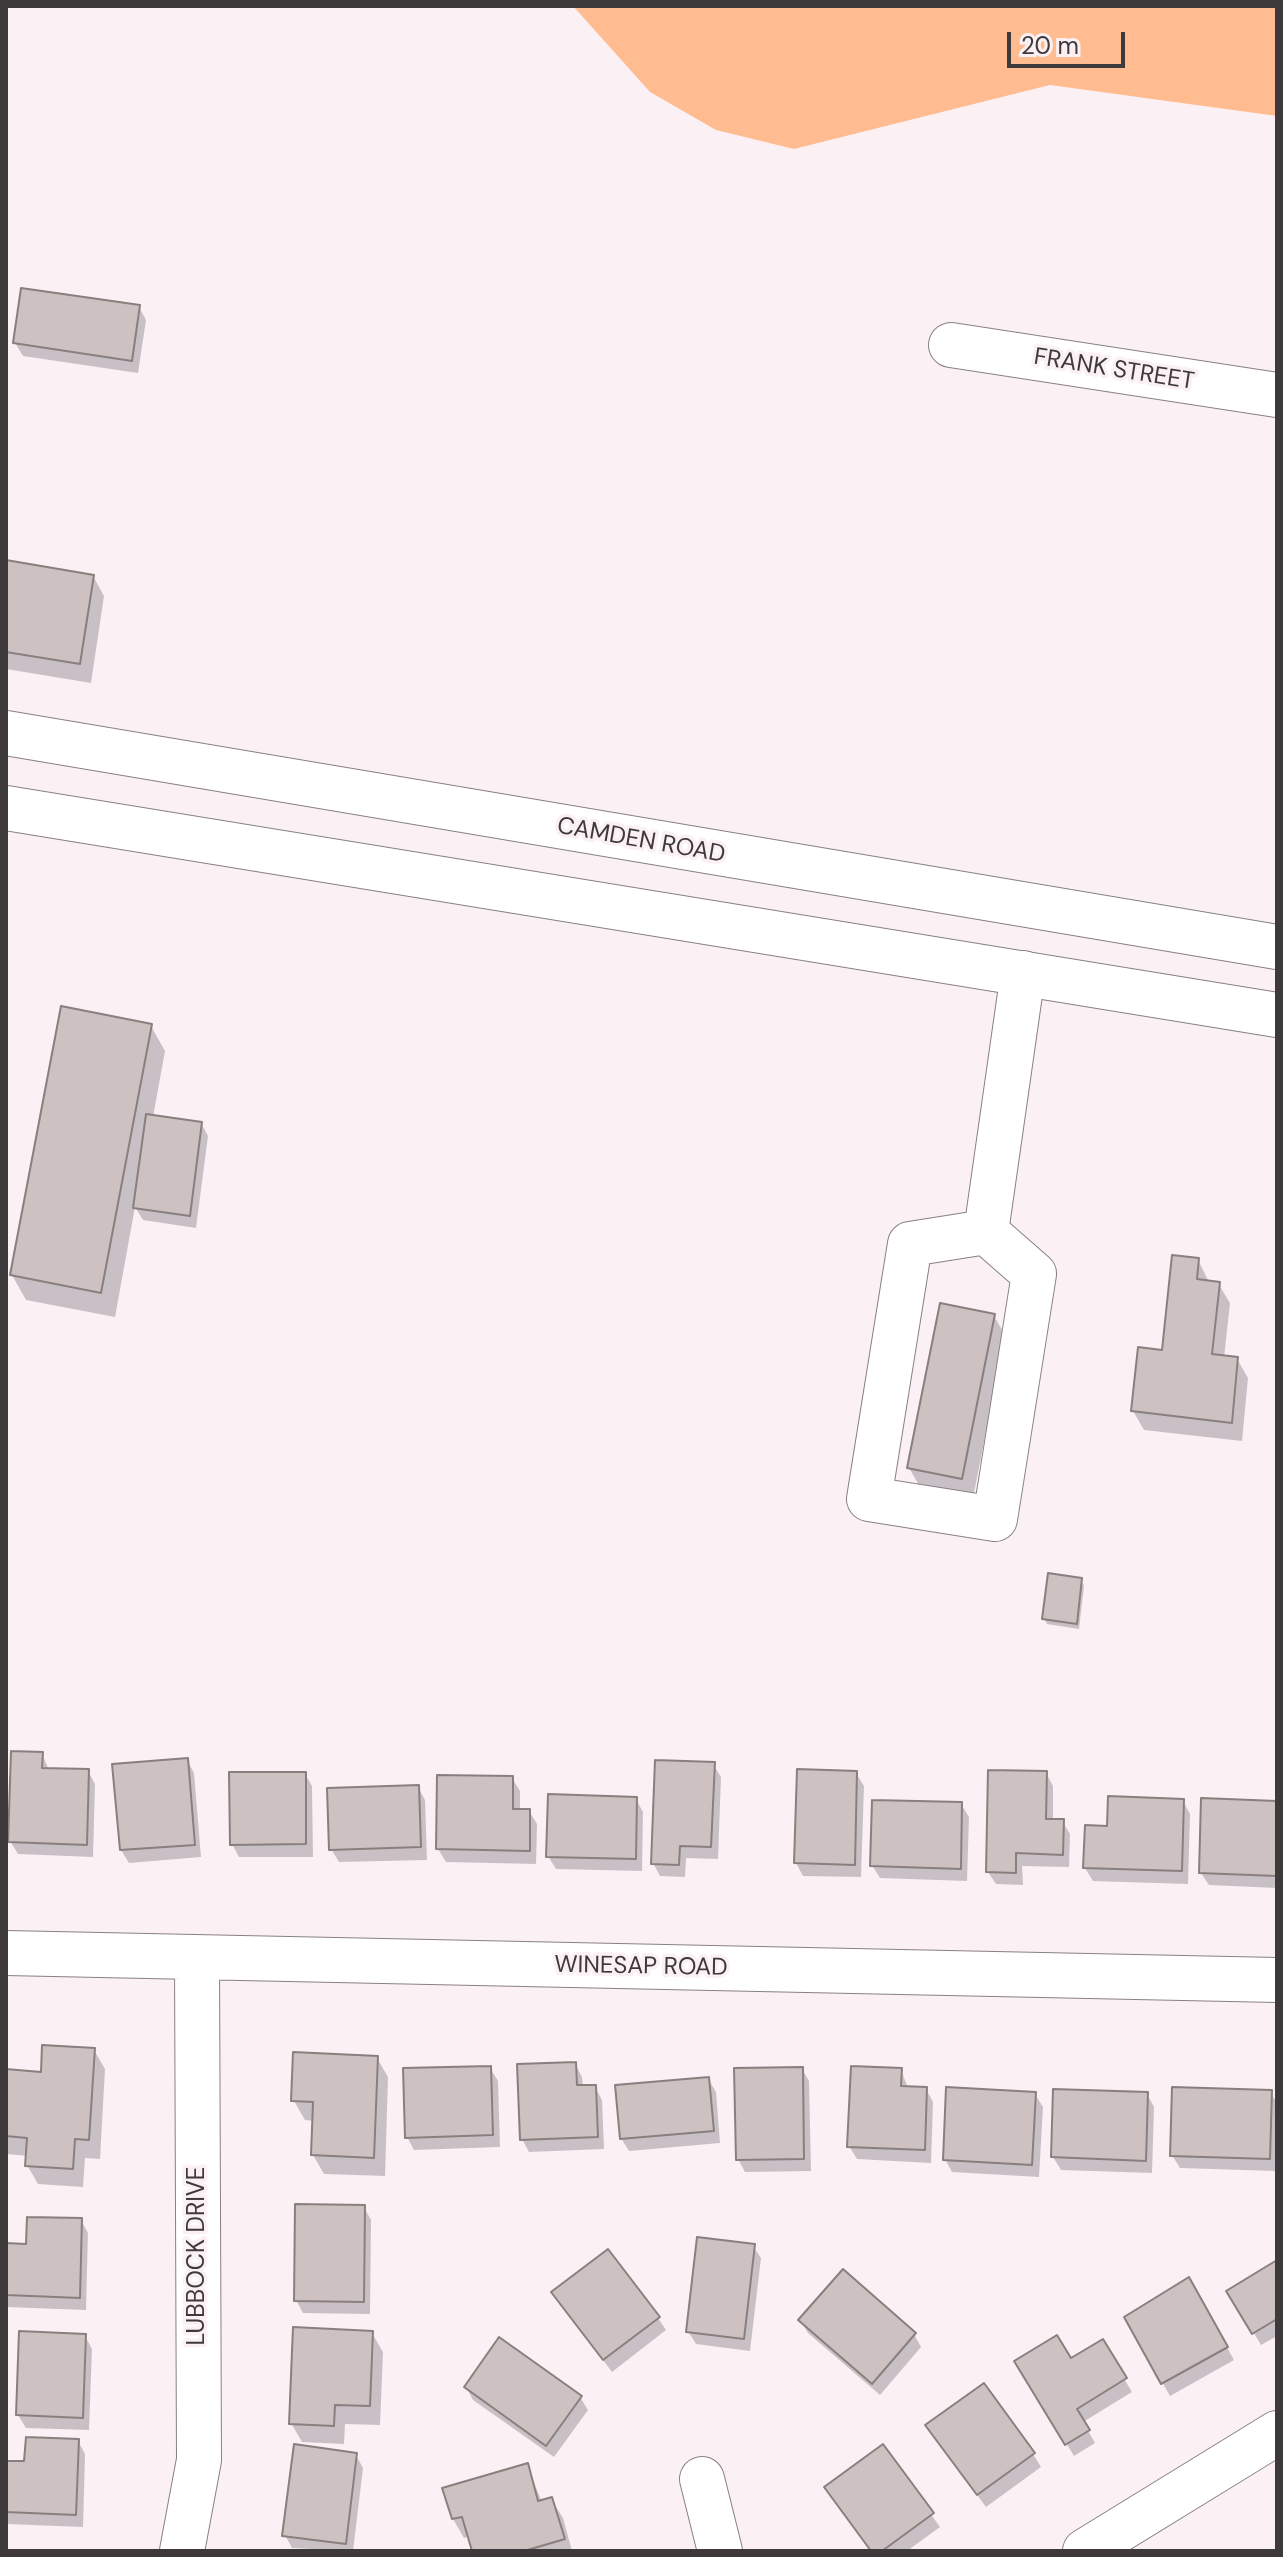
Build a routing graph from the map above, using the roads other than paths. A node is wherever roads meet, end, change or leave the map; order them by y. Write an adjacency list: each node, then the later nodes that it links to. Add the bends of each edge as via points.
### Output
1 (951, 345): 2 (main road, FRANK STREET)
2 (1277, 395)
3 (6, 733): 5 (main road, CAMDEN ROAD)
4 (6, 808): 6 (main road)
5 (1277, 947)
6 (1040, 976): 7 (main road); 8 (main road); 9 (main road)
7 (1277, 994)
8 (1277, 1015)
9 (986, 1232): 9 (main road, via 910,1244 869,1499 995,1519 1034,1274)
10 (6, 1953): 11 (main road, WINESAP ROAD)
11 (197, 1959): 12 (main road, WINESAP ROAD); 15 (main road, LUBBOCK DRIVE, via 199,2460)
12 (1277, 1980)
13 (1277, 2433): 17 (main road)
14 (702, 2479): 16 (main road)
15 (182, 2551)
16 (720, 2551)
17 (1085, 2551)

